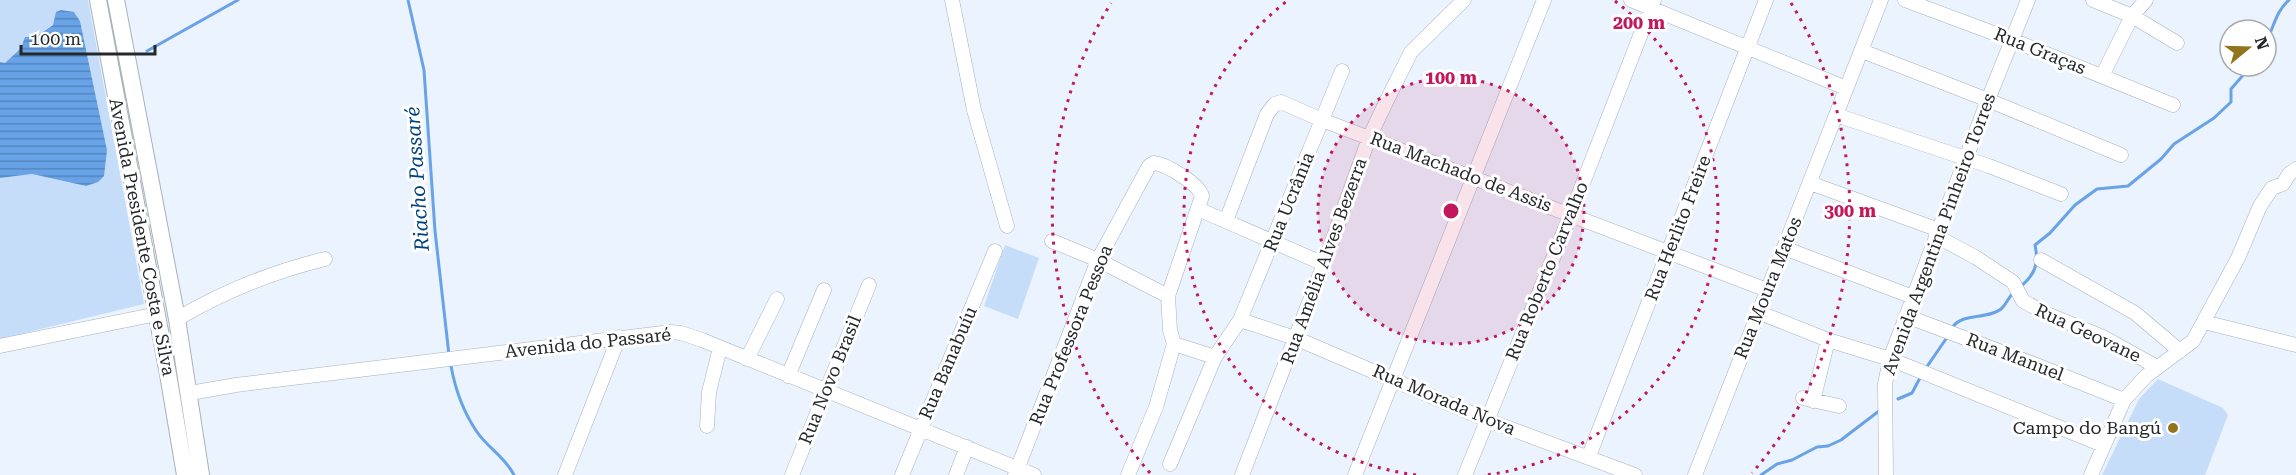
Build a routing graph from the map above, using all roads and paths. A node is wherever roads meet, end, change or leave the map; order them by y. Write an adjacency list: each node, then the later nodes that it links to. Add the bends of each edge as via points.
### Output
1 (98, 0): 40 (main road, Avenida Presidente Costa e Silva)
2 (116, 0): 39 (main road, Avenida Presidente Costa e Silva)
3 (952, 0): 37 (street, via 974,110)
4 (1464, 0): 26 (street, Rua Amélia Alves Bezerra, via 1411,52)
5 (1544, 0): 30 (street)
6 (1631, 0): 13 (street)
7 (1766, 0): 17 (street, Rua Herlito Freire)
8 (1881, 0): 18 (street, Rua Moura Matos)
9 (1905, 0): 15 (street, Rua Graças)
10 (2028, 0): 15 (street, Avenida Argentina Pinheiro Torres)
11 (2093, 0): 14 (street)
12 (2146, 0): 14 (street)
13 (1653, 4): 17 (street); 35 (street, Rua Roberto Carvalho)
14 (2132, 16): 16 (street); 20 (street)
15 (2012, 40): 20 (street, Rua Graças); 22 (street, Avenida Argentina Pinheiro Torres)
16 (2177, 43)
17 (1748, 47): 21 (street); 45 (street, Rua Herlito Freire)
18 (1862, 51): 21 (street, Rua Moura Matos); 22 (street)
19 (1342, 71): 25 (street, Rua Ucrânia)
20 (2102, 76): 23 (street, Rua Graças)
21 (1846, 88): 24 (street, Rua Moura Matos)
22 (1988, 100): 27 (street); 28 (street, Avenida Argentina Pinheiro Torres)
23 (2173, 105)
24 (1836, 115): 28 (street); 31 (street, Rua Moura Matos)
25 (1322, 120): 26 (street, Rua Machado de Assis); 36 (street, Rua Machado de Assis, via 1284,102 1275,104 1267,114); 42 (street, Rua Ucrânia)
26 (1370, 138): 30 (street, Rua Machado de Assis); 50 (street, Rua Amélia Alves Bezerra)
27 (2121, 155)
28 (1966, 159): 33 (street); 38 (street, Avenida Argentina Pinheiro Torres)
29 (2296, 169): 32 (street, via 2289,174)
30 (1473, 177): 35 (street, Rua Machado de Assis); 77 (street)
31 (1810, 183): 38 (street, Rua Geovane); 43 (street, Rua Moura Matos)
32 (2289, 186): 63 (street, via 2272,188 2260,206)
33 (2061, 194)
34 (1198, 209): 36 (street); 47 (street, Rua Professora Pessoa, via 1202,196 1199,188 1156,162 1149,166); 55 (street)
35 (1571, 214): 45 (street, Rua Machado de Assis); 82 (street, Rua Roberto Carvalho)
36 (1226, 221): 42 (street)
37 (1007, 226)
38 (1938, 233): 56 (street, Avenida Argentina Pinheiro Torres); 75 (street, Rua Geovane, via 2016,289 2023,301 2105,338)
39 (161, 237): 40 (main road); 49 (main road, Avenida Presidente Costa e Silva)
40 (142, 240): 51 (main road, Avenida Presidente Costa e Silva)
41 (1052, 241): 47 (street)
42 (1273, 241): 50 (street); 62 (street, Rua Ucrânia)
43 (1784, 248): 54 (street, Rua Moura Matos); 56 (street)
44 (995, 251): 84 (street, Rua Banabuíu)
45 (1670, 252): 54 (street, Rua Machado de Assis); 87 (street, Rua Herlito Freire)
46 (325, 259): 61 (street, via 244,284)
47 (1098, 260): 55 (street); 89 (street, Rua Professora Pessoa)
48 (2041, 260): 71 (street, via 2135,313)
49 (166, 261): 51 (main road); 61 (main road, Avenida Presidente Costa e Silva)
50 (1324, 264): 65 (street, Rua Amélia Alves Bezerra)
51 (148, 265): 59 (main road, Avenida Presidente Costa e Silva)
52 (869, 285): 78 (street, Rua Novo Brasil)
53 (824, 290): 76 (street)
54 (1767, 290): 58 (street, Rua Moura Matos)
55 (1168, 296): 67 (street)
56 (1913, 297): 60 (street, Avenida Argentina Pinheiro Torres)
57 (777, 298): 73 (street)
58 (1758, 312): 66 (street); 102 (street, Rua Moura Matos)
59 (157, 314): 69 (street); 90 (main road, Avenida Presidente Costa e Silva)
60 (1906, 316): 74 (street, Avenida Argentina Pinheiro Torres); 80 (street, Rua Manuel)
61 (177, 319): 79 (main road, Avenida Presidente Costa e Silva)
62 (1246, 322): 65 (street, Rua Morada Nova); 72 (street)
63 (2204, 322): 68 (street); 71 (street, via 2193,341)
64 (619, 337): 70 (street, Avenida do Passaré, via 681,333); 79 (street, Avenida do Passaré); 92 (street)
65 (1295, 338): 77 (street, Rua Morada Nova); 98 (street, Rua Amélia Alves Bezerra)
66 (1828, 340): 74 (street); 81 (street, via 1808,400)
67 (1174, 344): 72 (street); 97 (street)
68 (2296, 345)
69 (0, 346)
70 (720, 348): 73 (street, Avenida do Passaré); 83 (street, via 709,392)
71 (2180, 351): 75 (street)
72 (1215, 357): 88 (street)
73 (747, 359): 76 (street, Avenida do Passaré)
74 (1890, 359): 85 (street); 103 (street, Avenida Argentina Pinheiro Torres, via 1885,384)
75 (2157, 367): 80 (street)
76 (788, 376): 78 (street, Avenida do Passaré)
77 (1393, 379): 82 (street, Rua Morada Nova); 99 (street)
78 (825, 391): 84 (street, Avenida do Passaré); 93 (street, Rua Novo Brasil)
79 (189, 393): 91 (main road, Avenida Presidente Costa e Silva)
80 (2124, 400): 85 (street)
81 (1839, 406)
82 (1487, 420): 87 (street, Rua Morada Nova); 100 (street, Rua Roberto Carvalho)
83 (707, 426)
84 (921, 427): 86 (street, Avenida do Passaré); 94 (street, Rua Banabuíu)
85 (2103, 445): 104 (street)
86 (967, 447): 89 (street, Avenida do Passaré); 95 (street)
87 (1589, 456): 101 (street, Rua Morada Nova)
88 (1170, 464)
89 (1016, 472): 96 (street, Avenida do Passaré)
90 (185, 475)
91 (201, 475)
92 (566, 475)
93 (792, 475)
94 (902, 475)
95 (956, 475)
96 (1034, 475)
97 (1128, 475)
98 (1242, 475)
99 (1355, 475)
100 (1465, 475)
101 (1635, 475)
102 (1695, 475)
103 (1886, 475)
104 (2091, 475)

